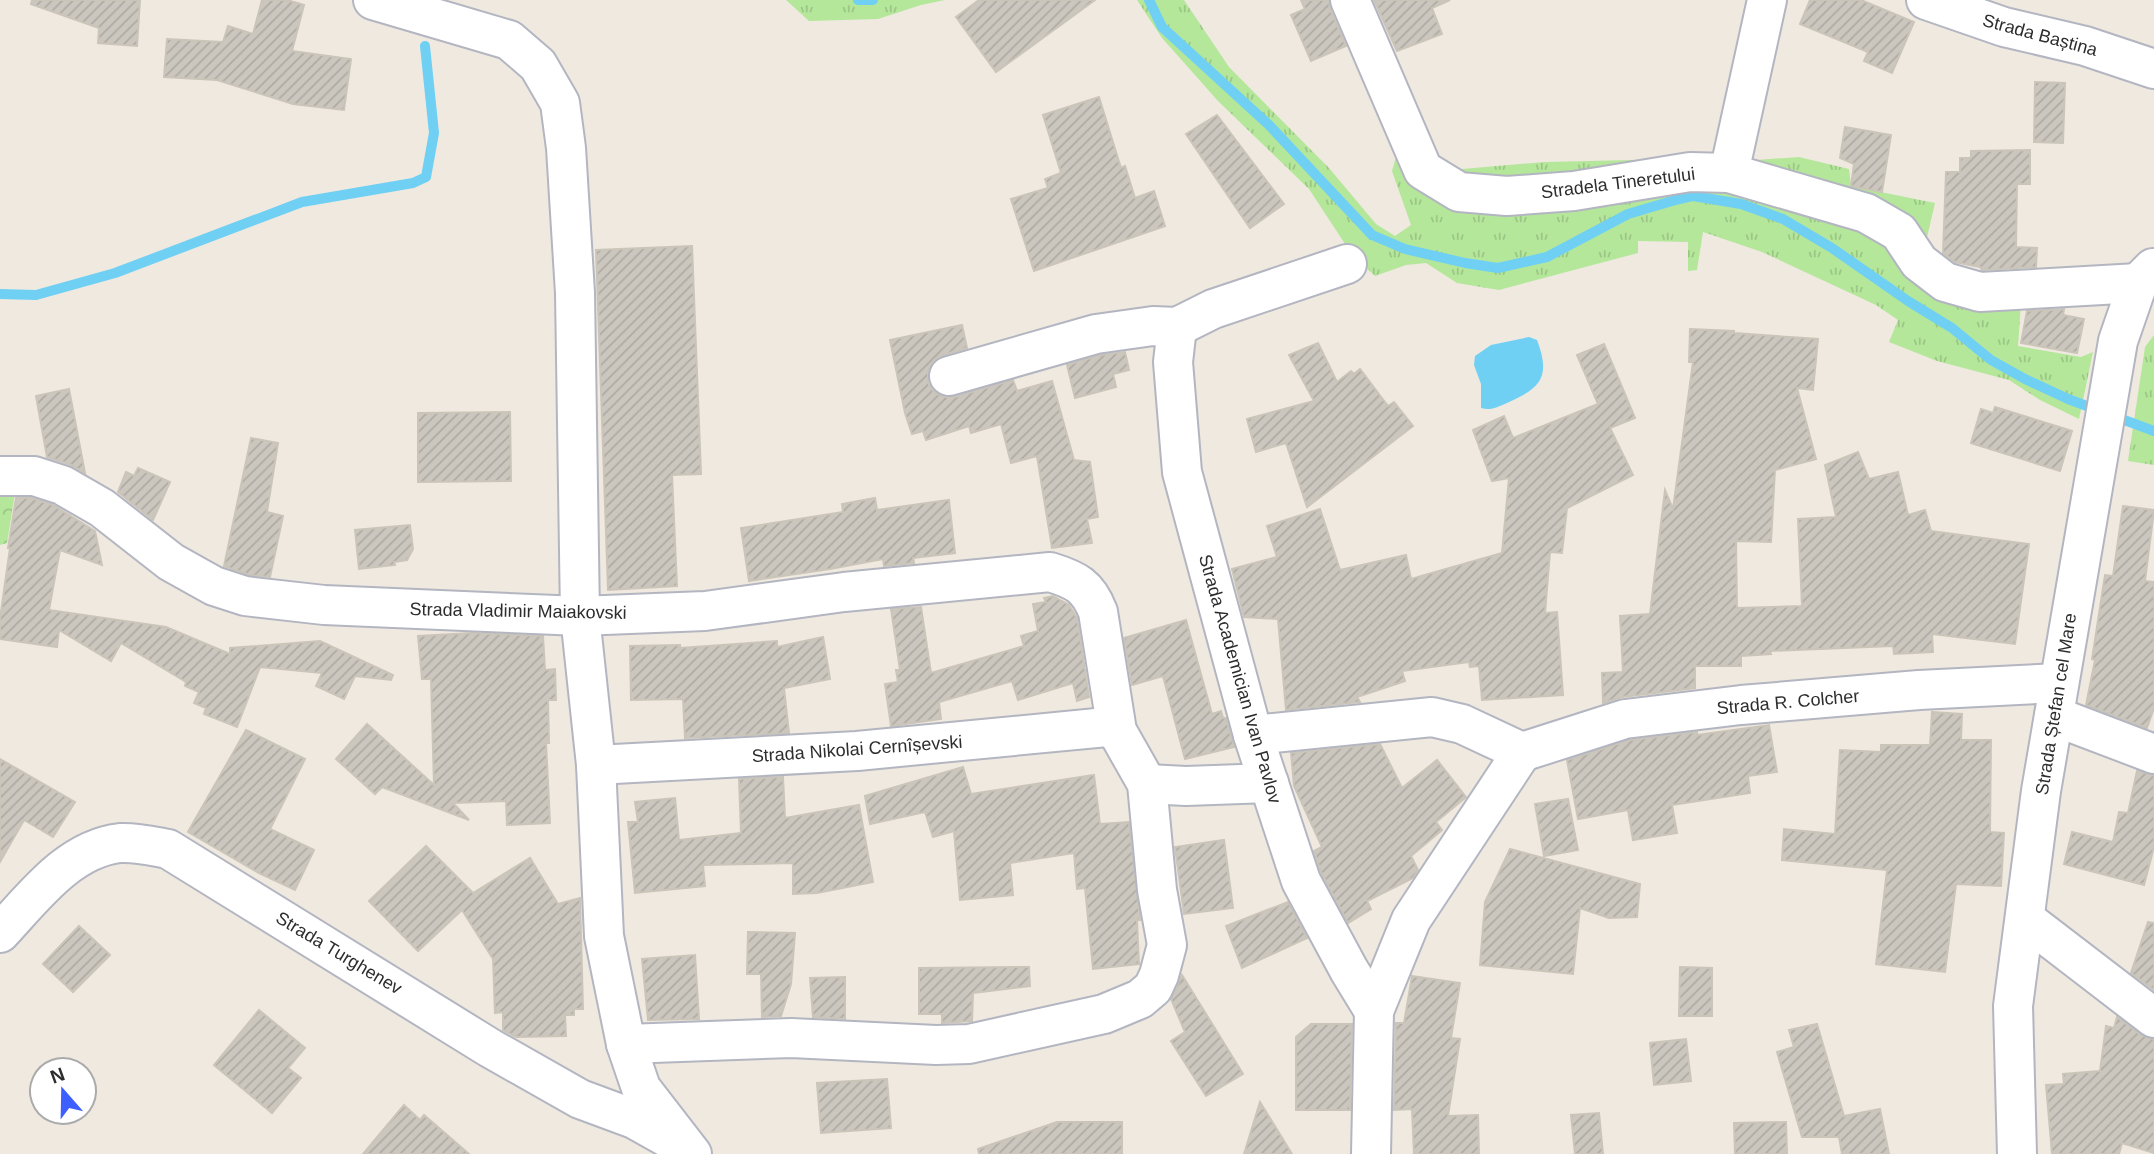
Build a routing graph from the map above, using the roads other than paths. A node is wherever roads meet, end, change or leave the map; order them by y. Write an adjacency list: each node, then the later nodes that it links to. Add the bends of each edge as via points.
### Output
1 (373, 0): 12 (street, via 509,40 538,65 559,103 575,293)
2 (1350, 0): 6 (street, Stradela Tineretului, via 1423,170 1459,192 1507,196 1574,191 1690,172)
3 (1767, 0): 6 (street)
4 (1926, 0): 5 (street, Strada Baștina)
5 (2154, 69)
6 (1729, 173): 8 (street, Stradela Tineretului, via 1866,213 1899,232 1919,262 1945,282 1980,292)
7 (1347, 264): 9 (street, via 1213,309)
8 (2146, 275): 13 (street, Strada Ștefan cel Mare, via 2118,341)
9 (1177, 327): 10 (street, via 1096,334); 15 (street, Strada Academician Ivan Pavlov, via 1173,362 1182,472)
10 (949, 376)
11 (0, 475): 12 (street, Strada Vladimir Maiakovski, via 34,476 62,485 102,508 171,562 214,586 245,596 324,605)
12 (580, 616): 14 (street, Strada Vladimir Maiakovski, via 705,611 1050,572 1068,577 1092,597); 18 (street)
13 (2056, 699): 16 (street, Strada R. Colcher, via 1919,690 1741,705 1625,719); 17 (street); 21 (street, Strada Ștefan cel Mare)
14 (1117, 731): 18 (street, Strada Nikolai Cernîșevski, via 1085,728 857,751); 20 (street)
15 (1254, 735): 16 (street, via 1432,717 1462,724); 19 (street, Strada Academician Ivan Pavlov)
16 (1522, 752): 23 (street, via 1411,919)
17 (2154, 754)
18 (596, 765): 25 (street, via 604,936)
19 (1269, 783): 20 (street); 23 (street, Strada Academician Ivan Pavlov, via 1301,881)
20 (1147, 784): 25 (street, via 1167,945 1160,975 1140,999 1104,1014 969,1044 791,1038)
21 (2025, 919): 24 (street); 28 (street, Strada Ștefan cel Mare, via 2013,1006)
22 (0, 933): 26 (street, Strada Turghenev, via 61,869 87,853 135,843 168,849 490,1048 580,1099 634,1119)
23 (1374, 1011): 27 (street)
24 (2154, 1018)
25 (626, 1044): 26 (street, via 642,1088)
26 (690, 1152)
27 (1371, 1154)
28 (2017, 1154)

